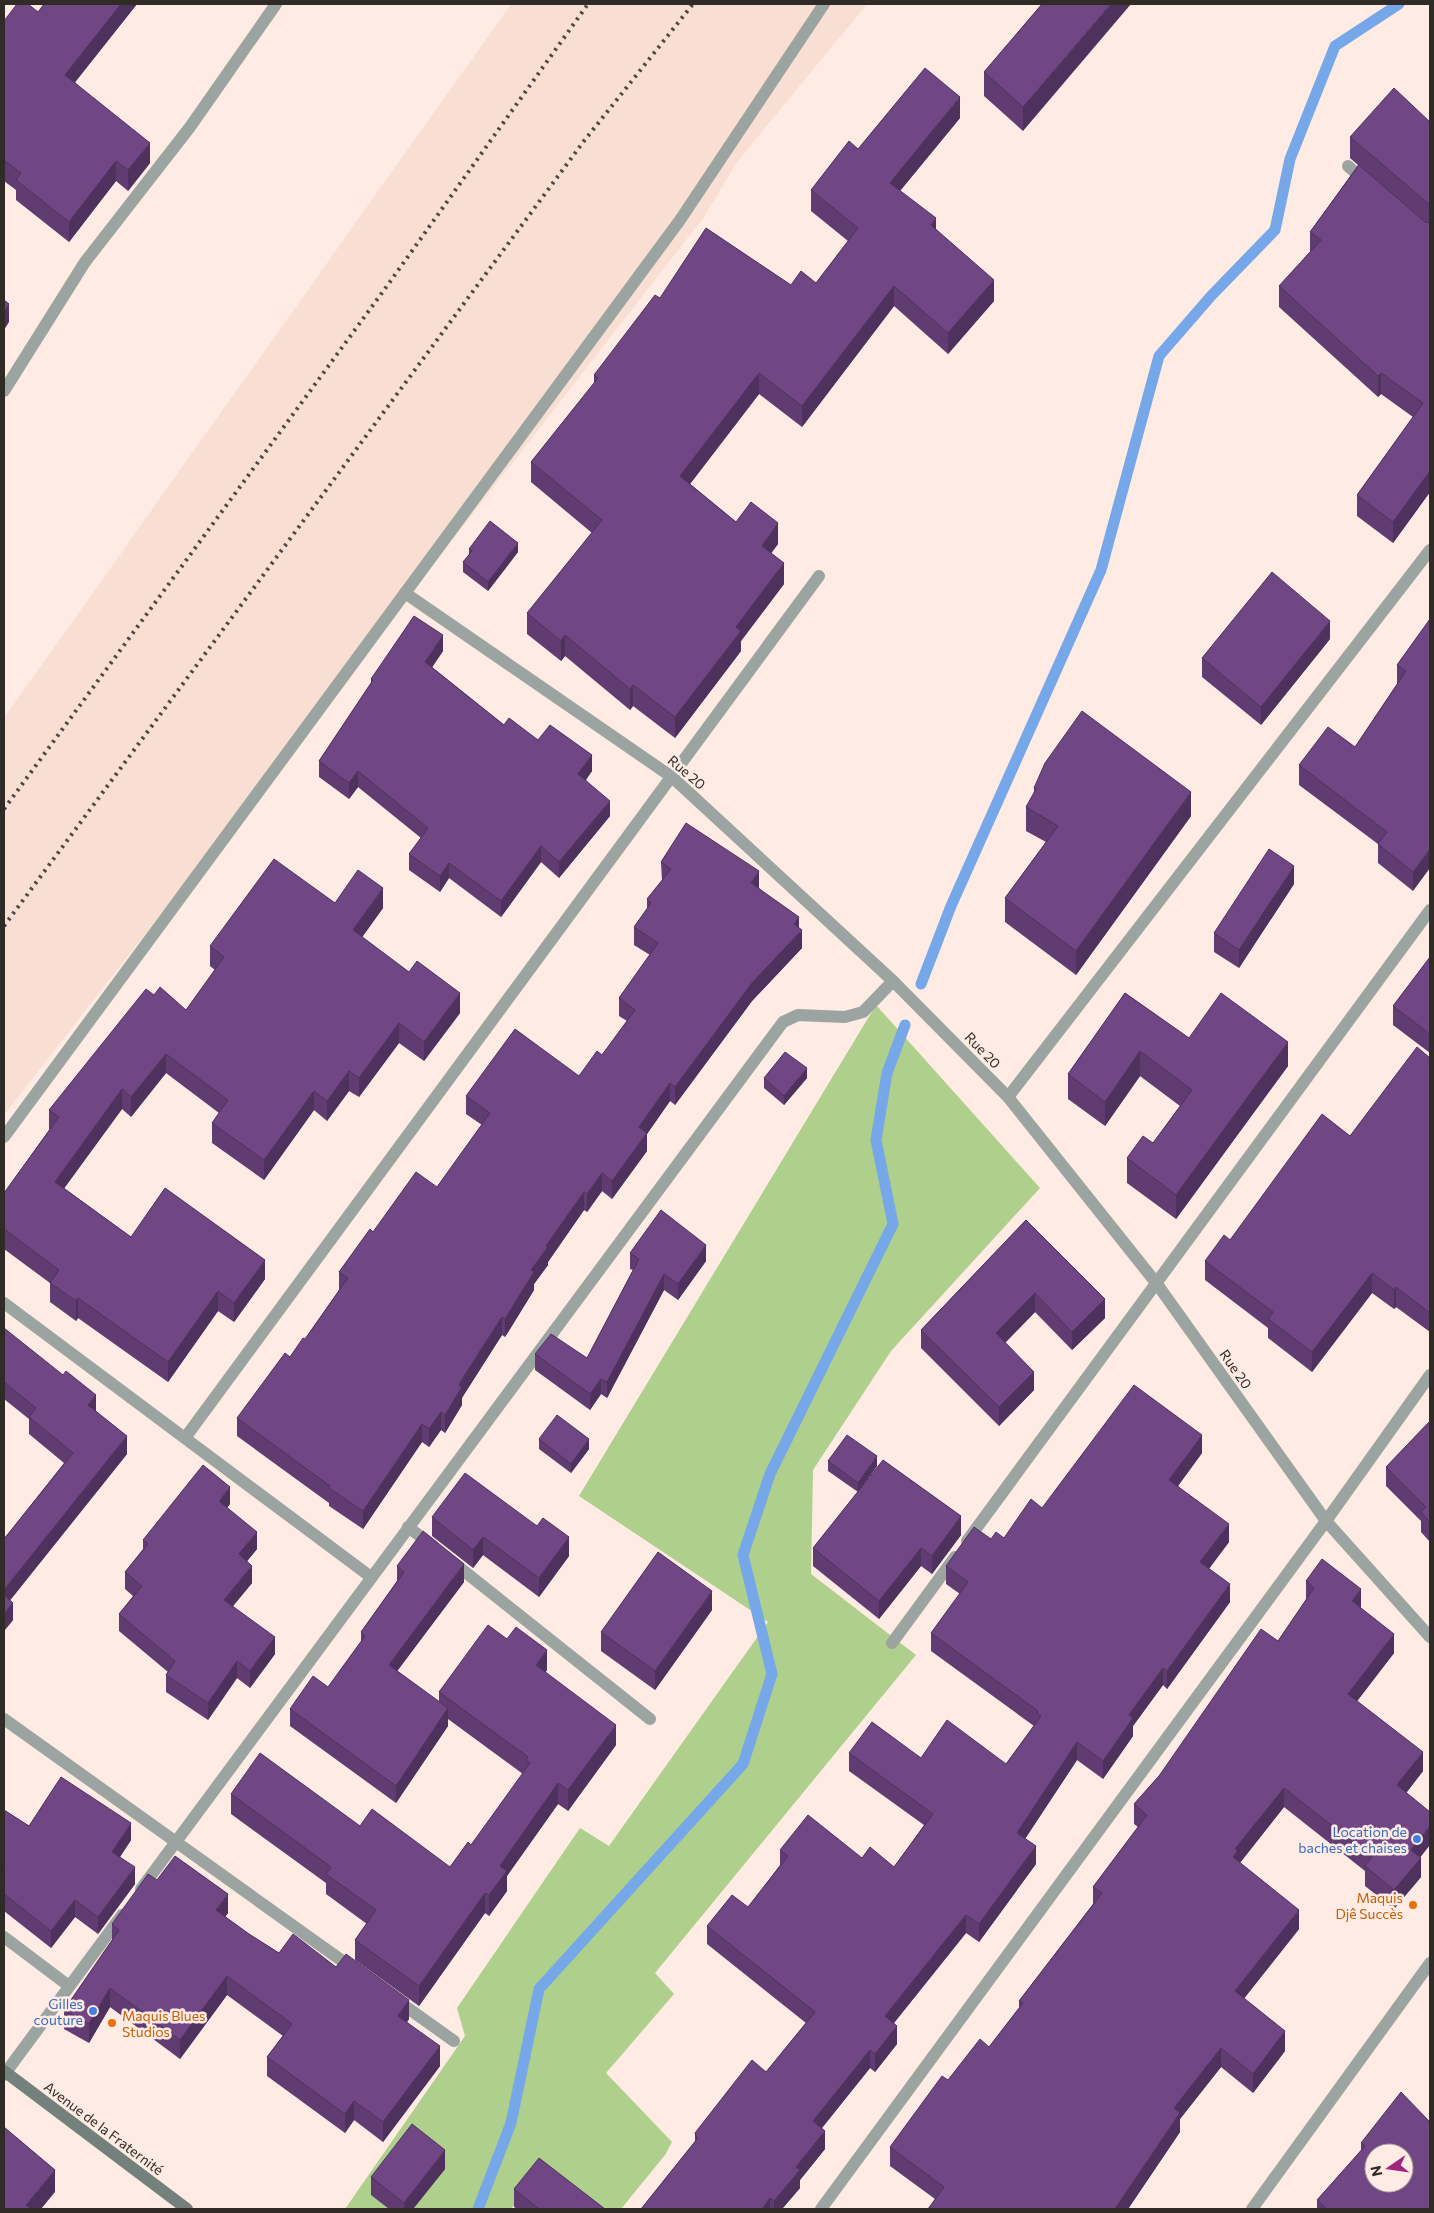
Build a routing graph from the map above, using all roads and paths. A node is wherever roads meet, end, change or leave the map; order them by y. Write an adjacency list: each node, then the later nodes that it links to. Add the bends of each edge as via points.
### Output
1 (276, 4): 5 (street, via 190,127 85,262)
2 (824, 4): 8 (street, via 680,220)
3 (1348, 166): 4 (street)
4 (1378, 192)
5 (4, 390)
6 (1430, 550): 12 (street)
7 (818, 576): 9 (street)
8 (405, 593): 9 (street, Rue 20); 13 (street)
9 (672, 777): 11 (street, Rue 20); 17 (street)
10 (1430, 910): 14 (street)
11 (893, 981): 12 (street, Rue 20); 19 (street, via 864,1012 845,1017 798,1015 783,1022)
12 (1008, 1097): 14 (street, Rue 20)
13 (4, 1137)
14 (1157, 1284): 18 (street, Rue 20); 22 (street)
15 (4, 1303): 17 (street)
16 (1430, 1375): 18 (street)
17 (185, 1438): 20 (street)
18 (1326, 1521): 21 (street, Rue 20); 34 (street)
19 (408, 1527): 20 (street); 23 (street)
20 (371, 1577): 25 (street)
21 (1430, 1637)
22 (892, 1643)
23 (650, 1719)
24 (4, 1720): 25 (street)
25 (176, 1842): 28 (street); 29 (street)
26 (4, 1937): 29 (street)
27 (1430, 1963): 35 (street)
28 (367, 1979)
29 (69, 1986): 32 (street)
30 (383, 1990): 31 (street)
31 (454, 2041)
32 (4, 2073): 33 (main road, Avenue de la Fraternité)
33 (187, 2209)
34 (821, 2209)
35 (1252, 2209)

